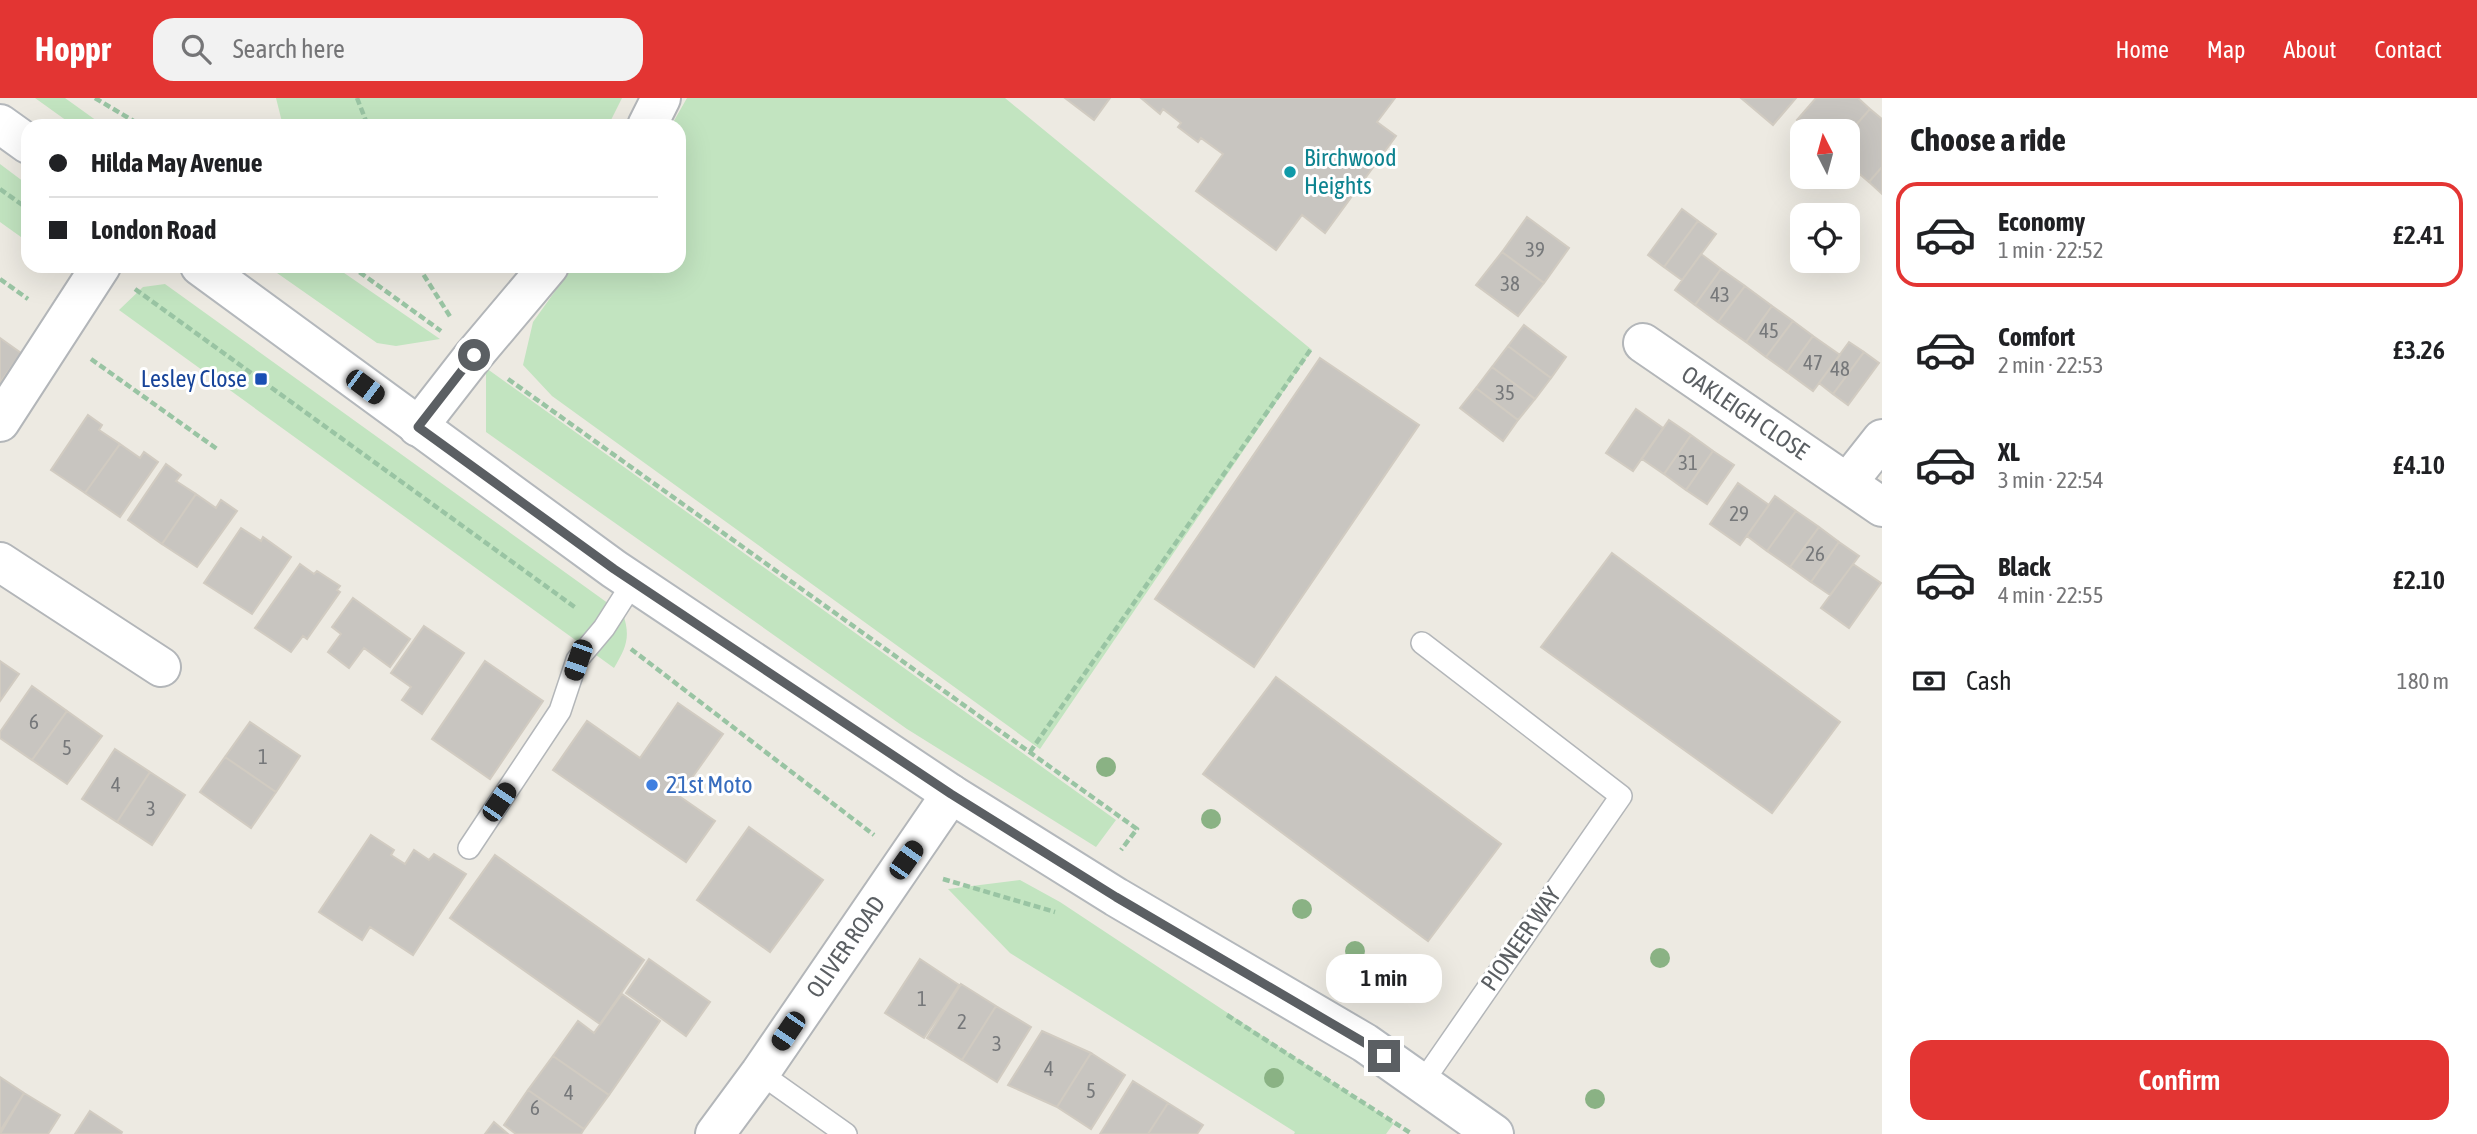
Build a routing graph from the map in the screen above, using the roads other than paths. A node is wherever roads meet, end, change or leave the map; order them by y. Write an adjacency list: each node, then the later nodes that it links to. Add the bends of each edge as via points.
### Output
1 (661, 98): 2 (main road)
2 (650, 119)
3 (0, 124): 4 (main road)
4 (21, 139)
5 (96, 273): 9 (main road)
6 (209, 273): 10 (main road)
7 (544, 273): 10 (main road)
8 (1643, 343): 12 (main road, OAKLEIGH CLOSE)
9 (0, 422)
10 (418, 427): 15 (main road)
11 (1882, 439): 12 (main road)
12 (1848, 482): 13 (main road, OAKLEIGH CLOSE)
13 (1882, 507)
14 (0, 562): 17 (main road)
15 (634, 581): 18 (main road); 19 (lane, via 578,660 560,711)
16 (1422, 643): 21 (lane, PIONEER WAY, via 1621,796)
17 (161, 667)
18 (951, 794): 20 (main road, OLIVER ROAD); 21 (main road, via 1365,1043)
19 (468, 848)
20 (760, 1073): 22 (main road, OLIVER ROAD); 23 (lane)
21 (1422, 1083): 24 (main road)
22 (715, 1134)
23 (846, 1134)
24 (1494, 1134)

